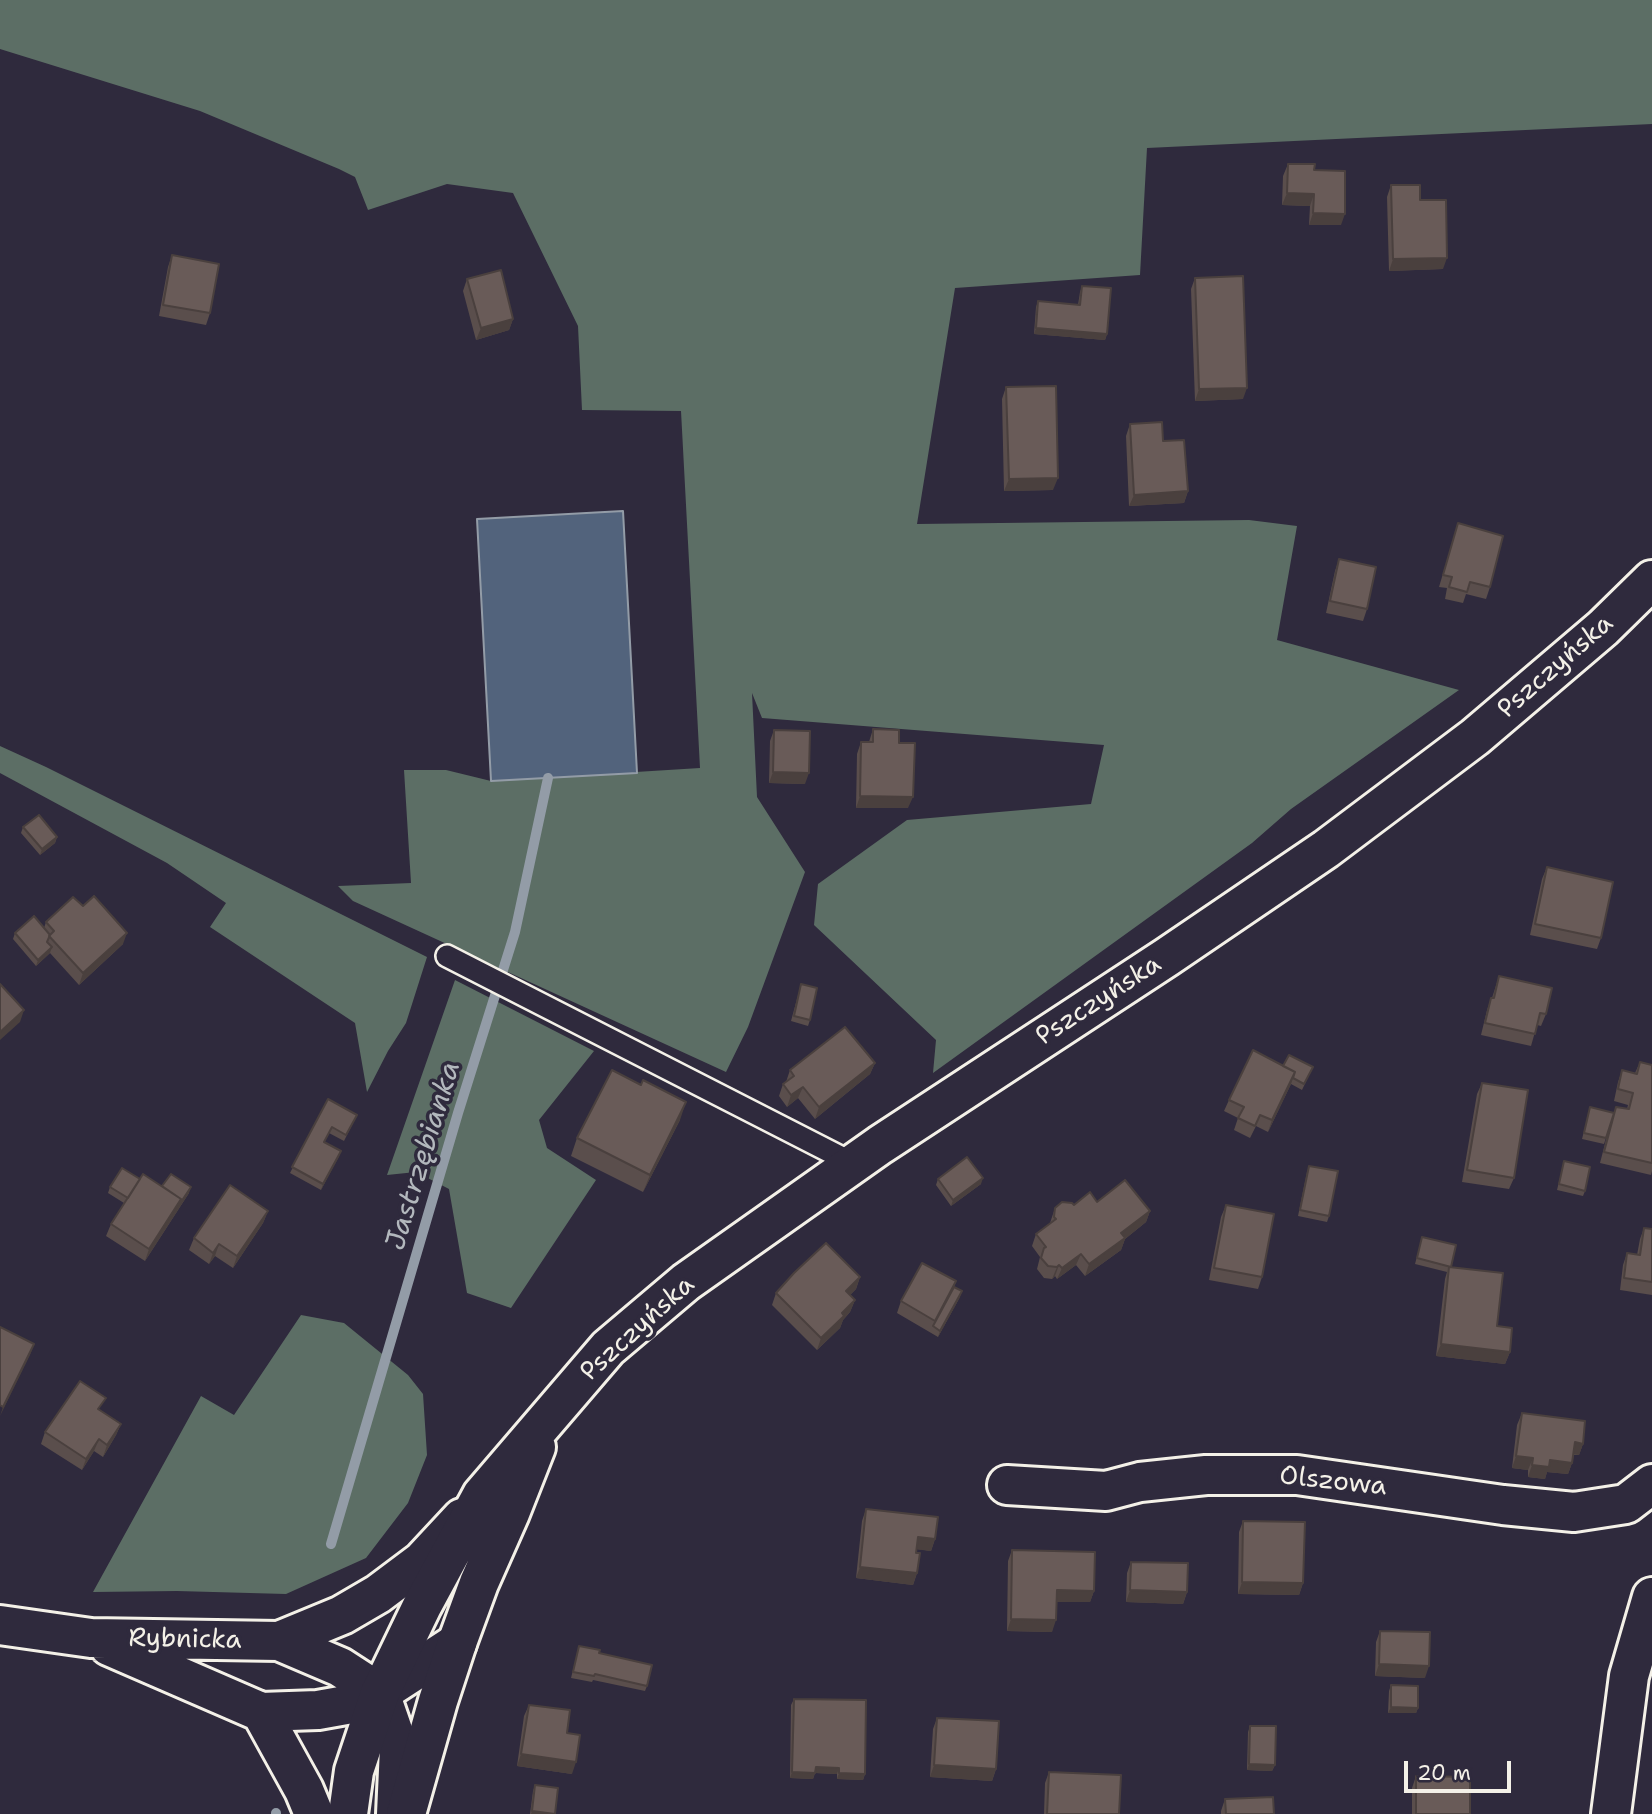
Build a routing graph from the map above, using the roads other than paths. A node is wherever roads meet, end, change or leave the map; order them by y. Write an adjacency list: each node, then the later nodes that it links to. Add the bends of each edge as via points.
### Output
1 (1652, 580): 3 (main road, Pszczyńska, via 1475,737 1326,849)
2 (447, 956): 3 (lane)
3 (854, 1164): 4 (main road, Pszczyńska, via 686,1282 608,1348)
4 (546, 1419): 7 (main road, Pszczyńska); 12 (main road, Pszczyńska)
5 (1652, 1483): 6 (main road, Olszowa, via 1626,1504 1574,1512 1297,1475 1206,1475 1140,1482 1106,1491)
6 (1007, 1485)
7 (482, 1495): 11 (main road, Rybnicka, via 422,1561 378,1594 342,1615); 13 (main road, Pszczyńska)
8 (1652, 1597): 19 (main road, via 1629,1676)
9 (0, 1625): 10 (main road, Rybnicka)
10 (91, 1638): 11 (main road, Rybnicka); 14 (main road, Rybnicka)
11 (279, 1641): 13 (main road, Rybnicka, via 340,1667)
12 (457, 1643): 13 (main road, Rybnicka); 18 (main road, Pszczyńska)
13 (380, 1693): 14 (main road, Rybnicka, via 318,1710); 16 (main road, Pszczyńska, via 354,1771); 17 (main road, via 399,1748)
14 (261, 1712): 15 (main road)
15 (314, 1814)
16 (348, 1814)
17 (397, 1814)
18 (406, 1814)
19 (1611, 1814)

